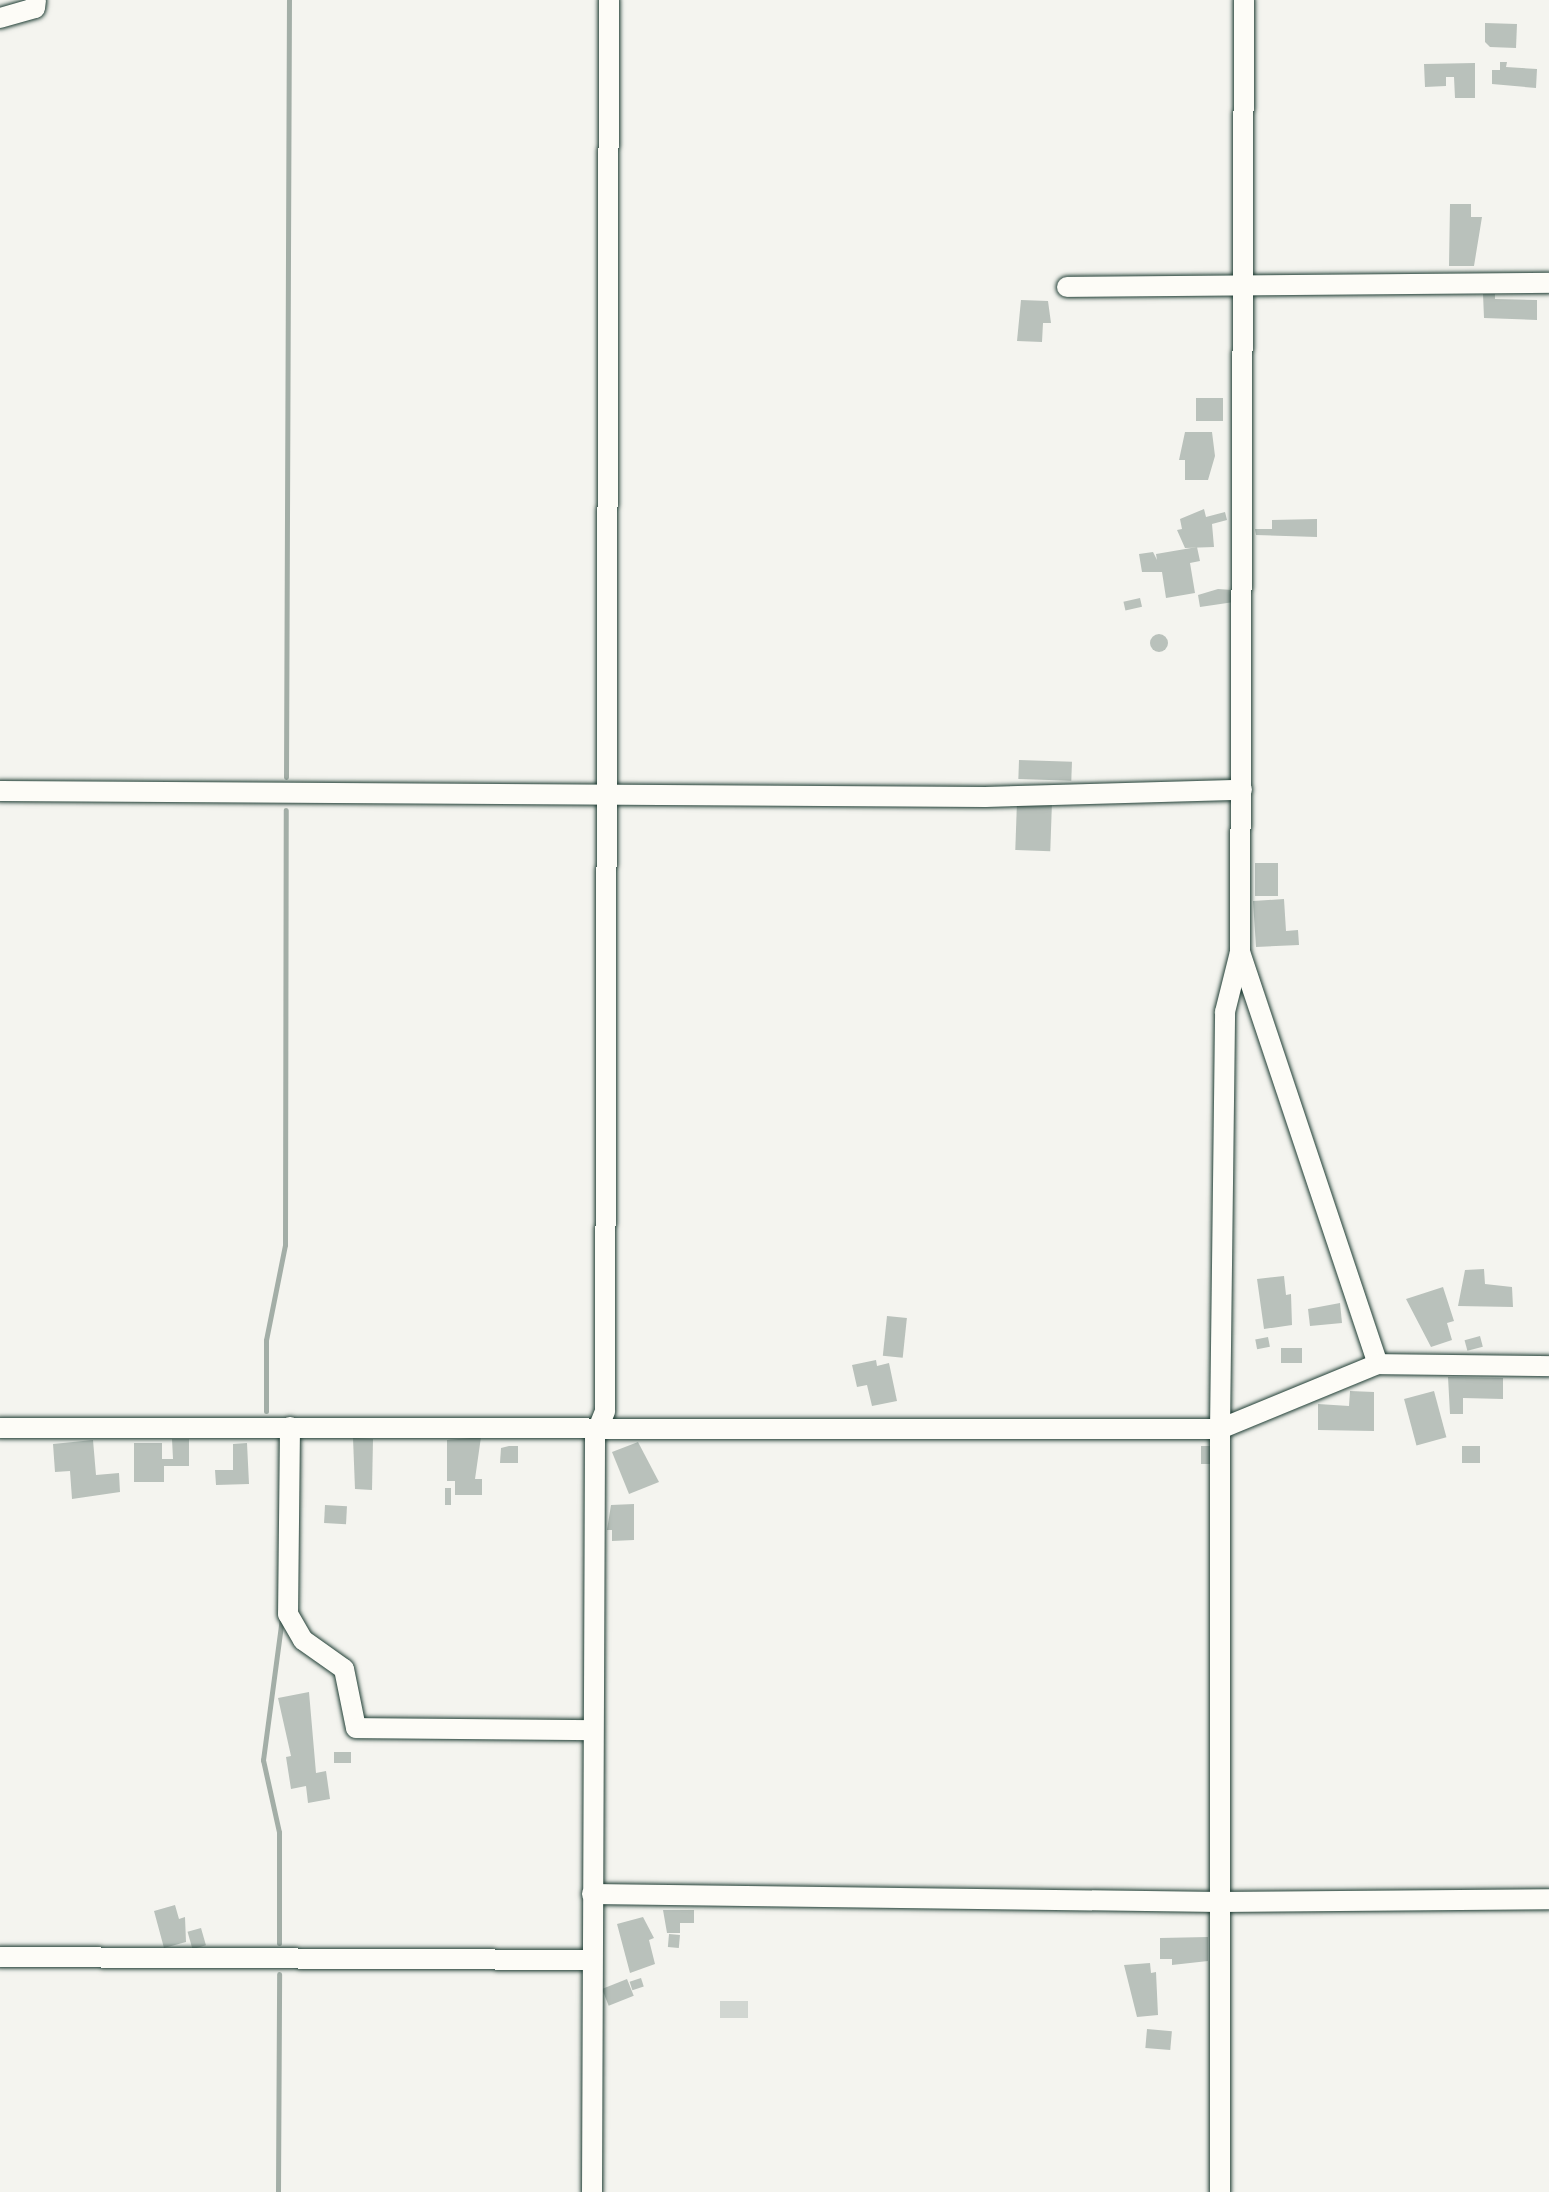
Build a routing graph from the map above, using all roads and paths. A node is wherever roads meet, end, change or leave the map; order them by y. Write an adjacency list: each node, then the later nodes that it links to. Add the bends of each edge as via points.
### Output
1 (36, 0): 4 (street, via 35,8)
2 (609, 0): 10 (street)
3 (1244, 0): 6 (street)
4 (0, 18)
5 (1549, 283): 6 (street)
6 (1243, 284): 7 (street); 8 (street)
7 (1067, 287)
8 (1242, 790): 10 (street, via 985,797); 11 (street)
9 (0, 791): 10 (street)
10 (606, 796): 14 (street, via 605,1411)
11 (1240, 952): 12 (street); 17 (street, via 1225,1012)
12 (1378, 1364): 13 (street); 17 (street)
13 (1549, 1366)
14 (599, 1426): 15 (street); 17 (street); 18 (street)
15 (290, 1427): 16 (street); 18 (street, via 288,1614 303,1640 344,1669 356,1728)
16 (0, 1428)
17 (1220, 1429): 21 (street)
18 (591, 1730): 19 (street)
19 (592, 1894): 21 (street); 23 (street)
20 (1549, 1899): 21 (street)
21 (1220, 1902): 25 (street)
22 (0, 1957): 23 (street)
23 (591, 1960): 24 (street)
24 (592, 2192)
25 (1220, 2192)

